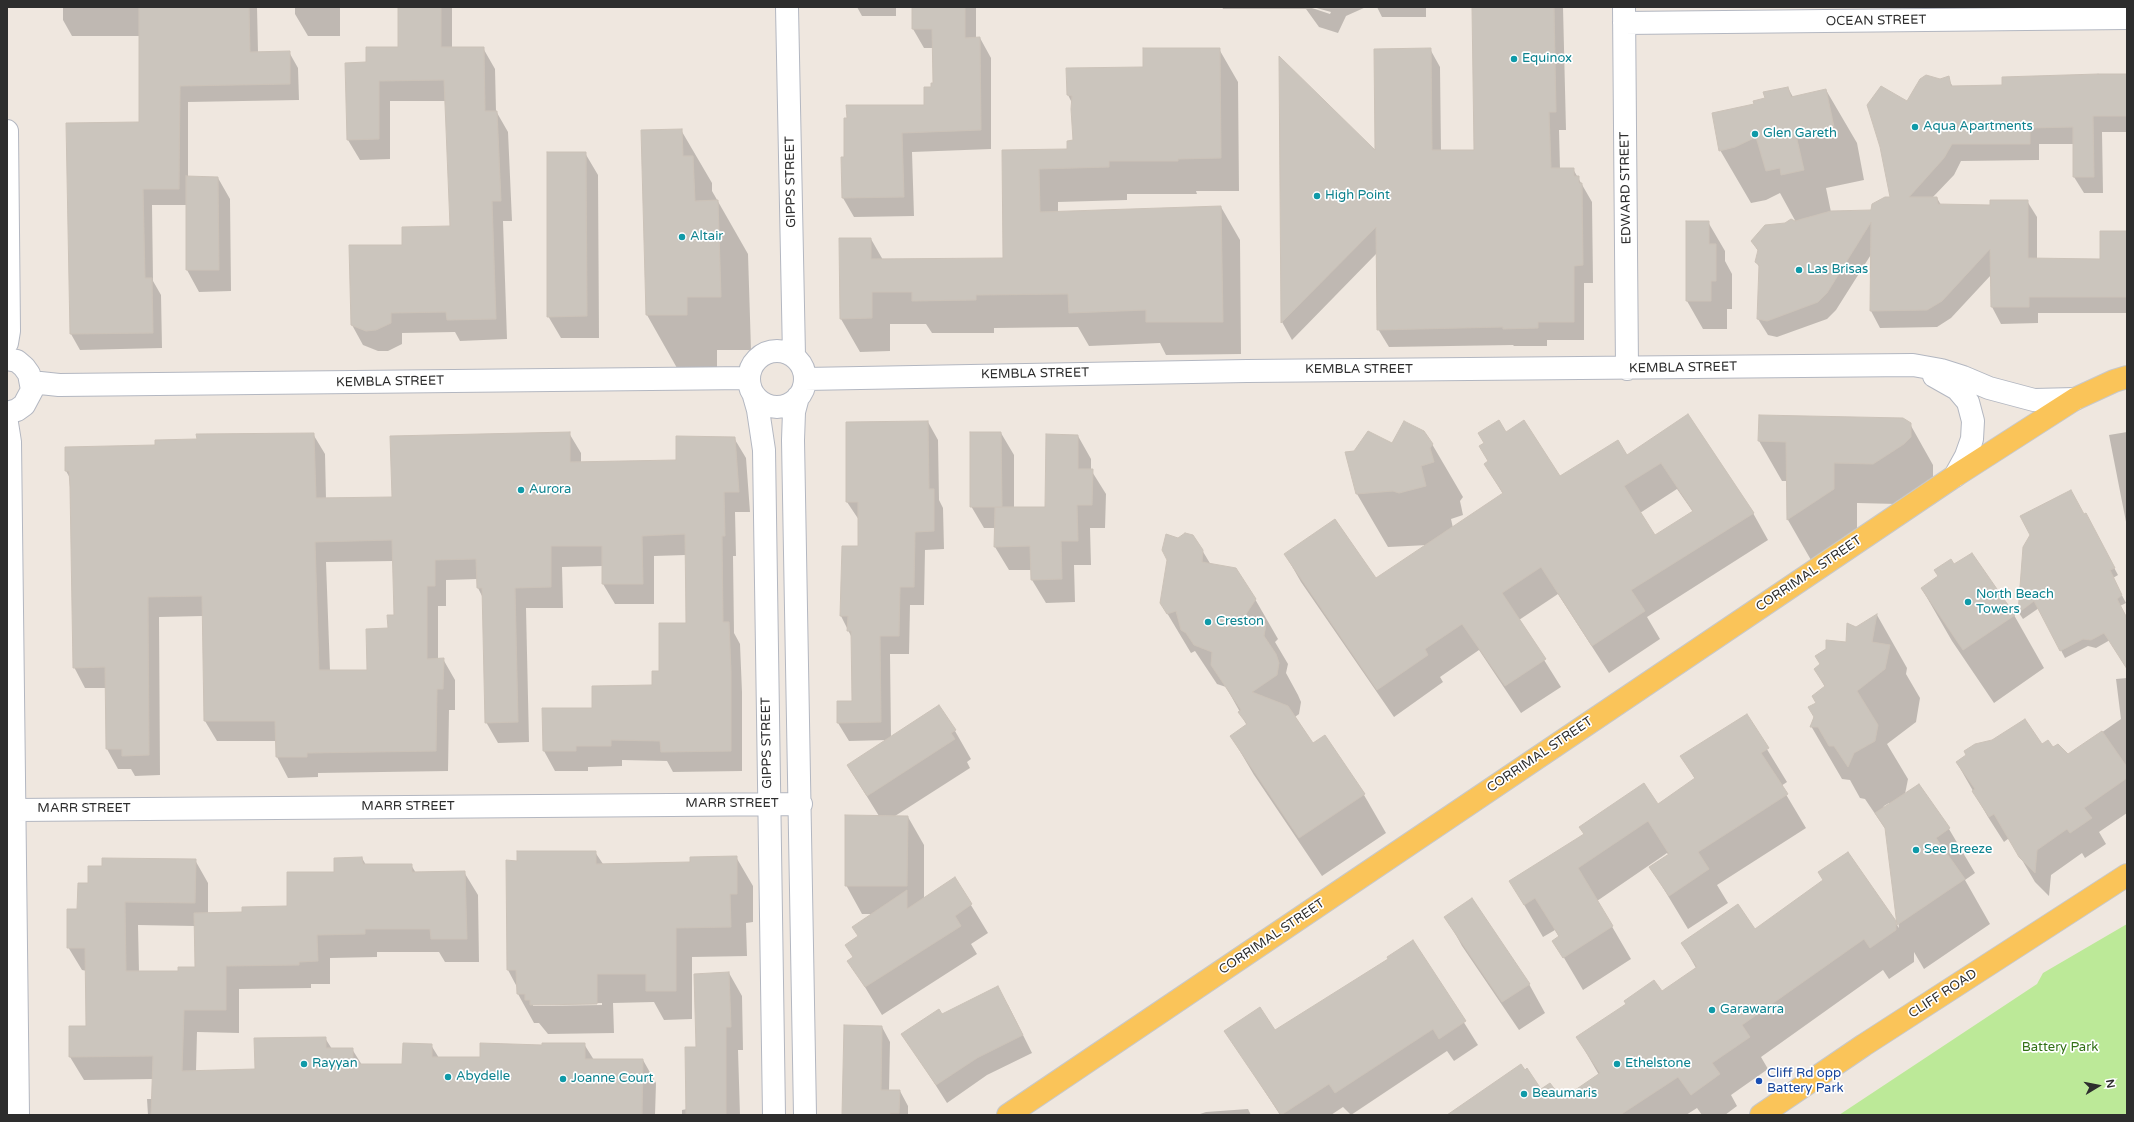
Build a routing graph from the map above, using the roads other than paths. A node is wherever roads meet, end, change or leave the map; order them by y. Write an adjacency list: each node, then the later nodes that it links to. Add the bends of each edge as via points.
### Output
1 (787, 7): 6 (street, GIPPS STREET)
2 (1624, 15): 3 (street, OCEAN STREET); 9 (street, EDWARD STREET)
3 (2127, 18)
4 (7, 131): 5 (street)
5 (7, 343)
6 (794, 356): 12 (street, via 782,350 762,354 750,369); 13 (street, via 804,369)
7 (7, 359): 11 (street, via 17,361 24,367)
8 (1913, 365): 9 (street, KEMBLA STREET); 14 (street, KEMBLA STREET, via 1963,376 1989,388 2034,400); 17 (street, KEMBLA STREET, via 1957,389 1968,402 1973,421 1972,438 1966,456)
9 (1627, 369): 13 (street, KEMBLA STREET, via 1247,371)
10 (2127, 377): 14 (main road, KEMBLA STREET)
11 (31, 382): 12 (street, KEMBLA STREET, via 59,386); 15 (street, via 32,390 24,405)
12 (751, 387): 13 (street, via 769,406 778,407 786,406); 18 (street, GIPPS STREET, via 758,410 764,450)
13 (802, 388): 19 (street, via 794,412 793,440)
14 (2075, 399): 17 (main road, CORRIMAL STREET)
15 (7, 413)
16 (7, 423): 20 (street, via 10,442)
17 (1954, 476): 26 (main road, CORRIMAL STREET)
18 (768, 804): 19 (street, MARR STREET); 20 (street, MARR STREET); 24 (street, GIPPS STREET)
19 (801, 804): 25 (street)
20 (15, 810): 22 (street)
21 (2127, 876): 27 (main road, CLIFF ROAD, via 1864,1045)
22 (11, 973): 23 (street)
23 (18, 1115)
24 (774, 1115)
25 (806, 1115)
26 (1008, 1115)
27 (1761, 1115)

